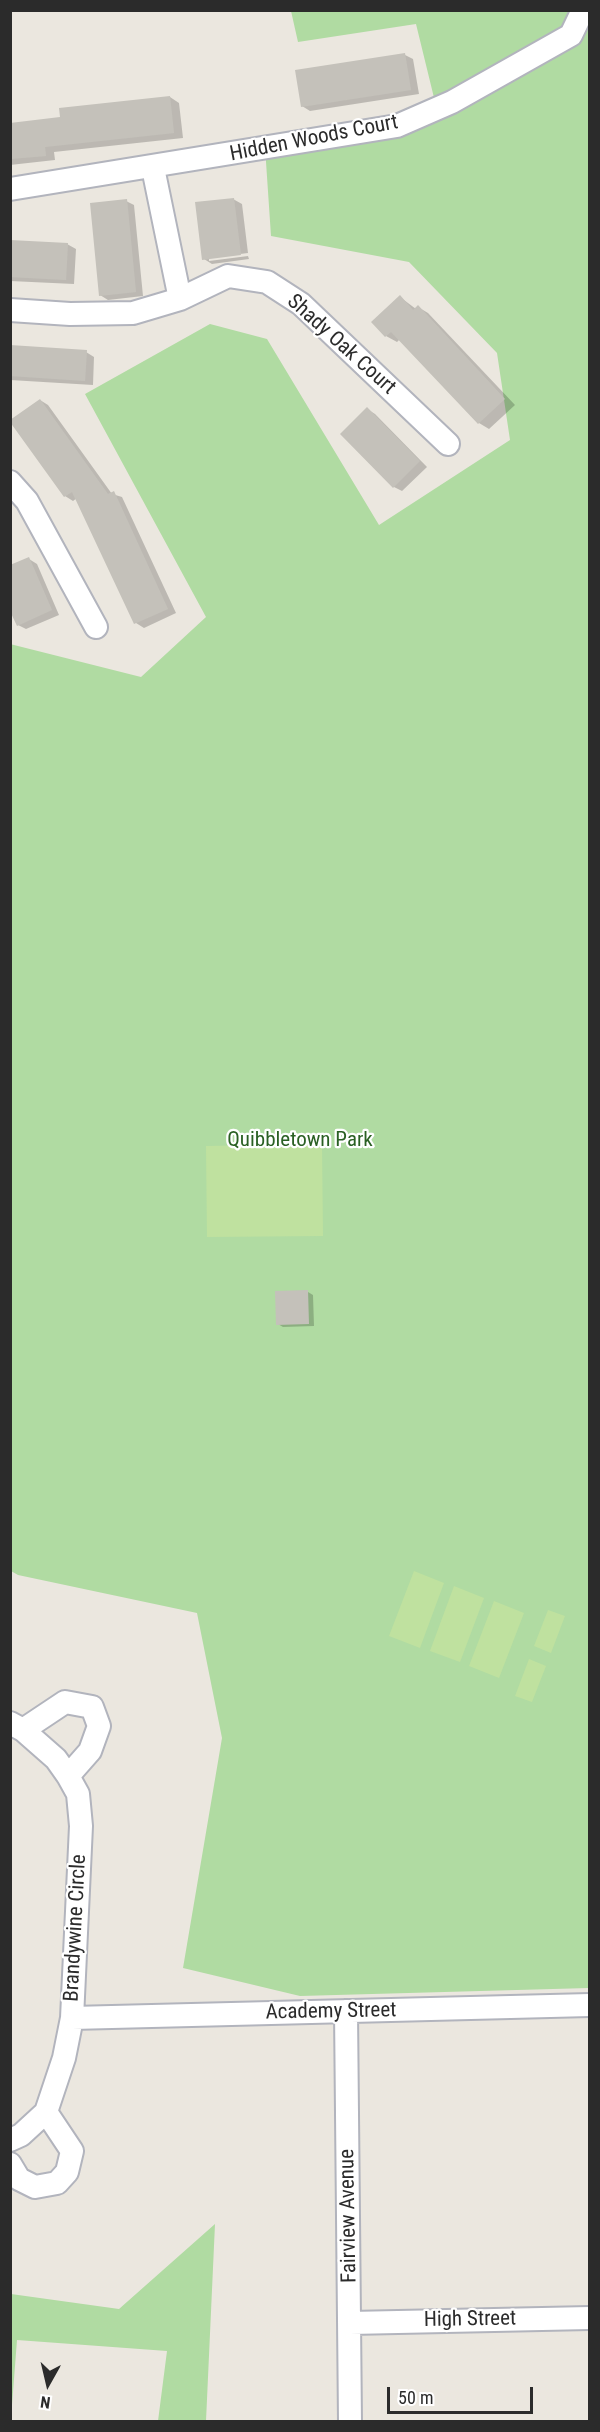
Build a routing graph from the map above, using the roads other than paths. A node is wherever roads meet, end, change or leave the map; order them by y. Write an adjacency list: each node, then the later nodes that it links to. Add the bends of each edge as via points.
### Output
1 (583, 10): 2 (street, Hidden Woods Court, via 571,35 452,102 397,126)
2 (153, 168): 3 (street, Hidden Woods Court); 4 (street)
3 (10, 189)
4 (180, 299): 5 (street, Shady Oak Court, via 133,313); 6 (street, Shady Oak Court, via 228,276 267,282 302,304)
5 (10, 310)
6 (448, 444)
7 (10, 482): 8 (street, via 27,501)
8 (96, 627)
9 (17, 1726): 10 (street, Brandywine Circle, via 56,1759); 10 (street, via 65,1702 92,1707 99,1726 90,1751)
10 (68, 1776): 13 (street, Brandywine Circle, via 78,1794 81,1826)
11 (590, 2005): 12 (street, Academy Street)
12 (346, 2011): 13 (street, Academy Street); 18 (street, Fairview Avenue)
13 (72, 2018): 14 (street, Brandywine Circle)
14 (46, 2112): 15 (street, Brandywine Circle); 16 (street, via 72,2151 67,2172 57,2183 35,2187 19,2179)
15 (10, 2140)
16 (10, 2164)
17 (590, 2318): 18 (street, High Street)
18 (350, 2323): 19 (street, Fairview Avenue)
19 (350, 2421)

